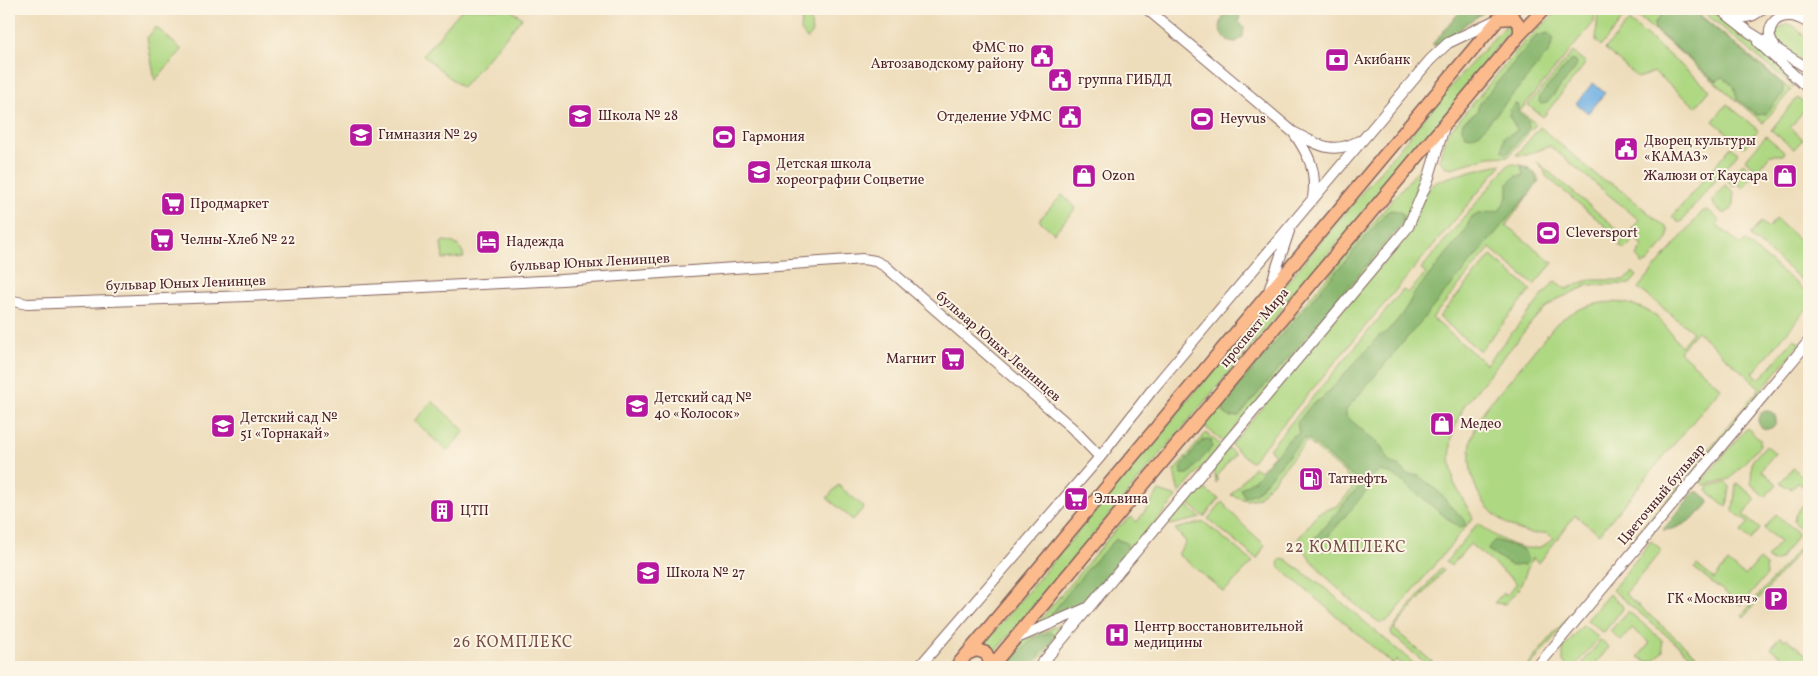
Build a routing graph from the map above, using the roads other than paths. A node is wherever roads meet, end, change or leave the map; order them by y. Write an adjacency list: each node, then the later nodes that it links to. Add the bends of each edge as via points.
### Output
1 (1147, 9): 15 (street)
2 (1507, 9): 7 (main road, проспект Мира)
3 (1544, 9): 10 (main road, проспект Мира)
4 (1762, 9): 6 (street, via 1752,16 1740,18)
5 (1797, 9): 8 (street)
6 (1723, 12): 9 (street)
7 (1498, 19): 10 (main road, via 1514,18 1520,26); 16 (street, via 1448,43); 19 (main road, проспект Мира)
8 (1809, 22): 11 (street, via 1789,16 1773,23 1769,34)
9 (1749, 32): 11 (street); 13 (street)
10 (1520, 34): 14 (main road, проспект Мира)
11 (1780, 51): 12 (street)
12 (1809, 69)
13 (1809, 89)
14 (1444, 127): 23 (street, via 1428,180 1408,227); 24 (main road, проспект Мира)
15 (1293, 132): 16 (street, via 1317,144 1338,149); 17 (street, via 1306,149 1315,177)
16 (1362, 140): 17 (street)
17 (1312, 198): 18 (street)
18 (1291, 225): 19 (street); 22 (street)
19 (1267, 296): 25 (main road, проспект Мира)
20 (9, 300): 22 (street, бульвар Юных Ленинцев, via 27,304 247,296 675,273 862,259 885,266 1072,428)
21 (1809, 341): 30 (street, Цветочный бульвар)
22 (1100, 457): 26 (street)
23 (1090, 607): 24 (street); 29 (street)
24 (1015, 639): 28 (main road, проспект Мира)
25 (969, 652): 27 (main road, проспект Мира); 28 (main road, via 986,653)
26 (919, 667)
27 (956, 667)
28 (990, 667)
29 (1039, 667)
30 (1537, 667)

